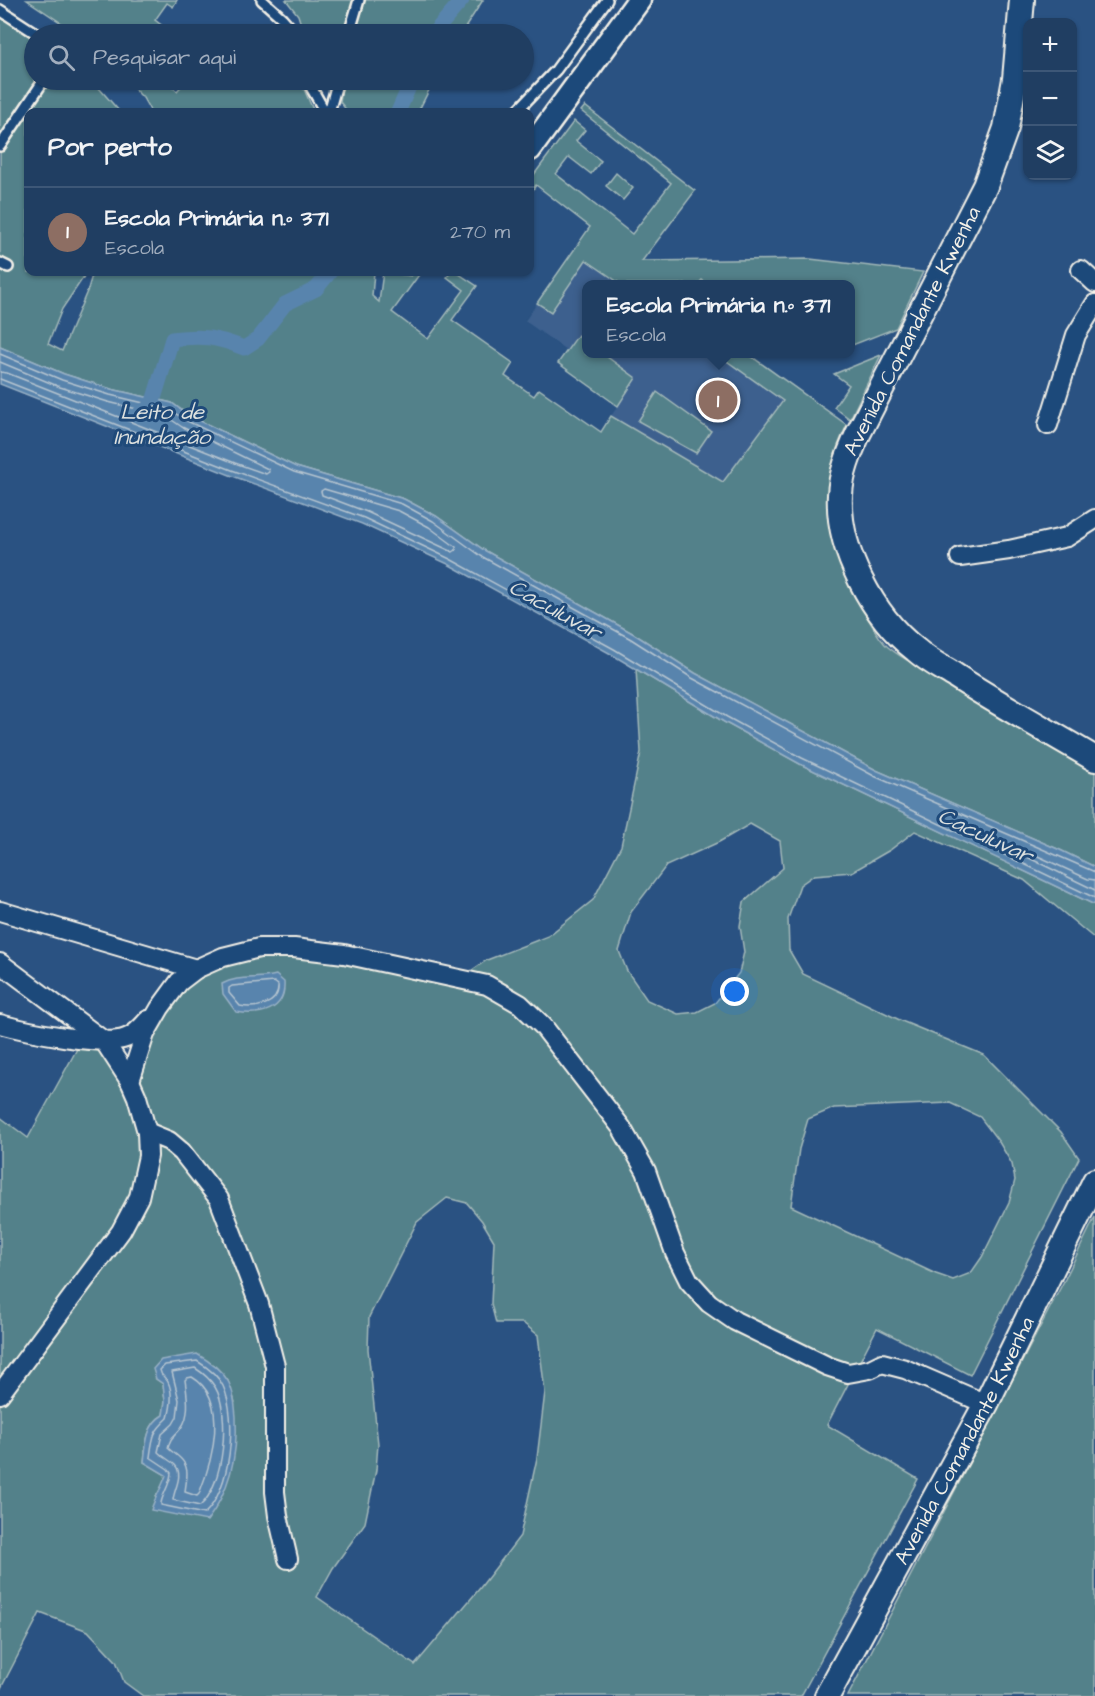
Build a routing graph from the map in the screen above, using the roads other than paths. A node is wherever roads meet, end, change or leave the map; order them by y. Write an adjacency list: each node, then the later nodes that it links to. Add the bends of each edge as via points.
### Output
1 (262, 0): 7 (lane)
2 (359, 0): 8 (lane)
3 (607, 0): 16 (lane, via 556,70)
4 (639, 0): 18 (street)
5 (1022, 0): 24 (main road, Avenida Comandante Kwenha, via 1006,128 985,186 858,434 845,463 840,496 849,555 890,626 916,650 974,688)
6 (0, 10): 9 (lane)
7 (287, 24)
8 (352, 24)
9 (24, 26)
10 (37, 90): 13 (lane)
11 (313, 90): 14 (lane)
12 (335, 90): 15 (lane)
13 (25, 108)
14 (324, 108)
15 (328, 108)
16 (520, 108)
17 (24, 110): 19 (lane)
18 (534, 144)
19 (0, 146)
20 (1095, 304): 21 (street, via 1076,335)
21 (1048, 425)
22 (1095, 519): 23 (street, via 1067,537)
23 (960, 557)
24 (1095, 759)
25 (0, 911): 27 (street)
26 (0, 963): 30 (street)
27 (196, 969): 28 (street, via 179,982); 35 (street, via 259,948 294,948 344,954 487,985 519,1004 543,1026 621,1127 646,1171 689,1281 709,1303 735,1321 827,1366 848,1373 882,1363)
28 (160, 1008): 30 (street, via 126,1039); 31 (street, via 145,1034)
29 (0, 1024): 30 (street)
30 (104, 1041): 31 (street)
31 (130, 1081): 32 (street)
32 (147, 1132): 34 (street, via 148,1156 139,1197 121,1230); 36 (street, via 169,1141 182,1152 219,1198 259,1304 275,1366 275,1492)
33 (1095, 1181): 35 (main road, Avenida Comandante Kwenha)
34 (0, 1394)
35 (986, 1404): 37 (main road, Avenida Comandante Kwenha)
36 (288, 1559)
37 (827, 1696)

